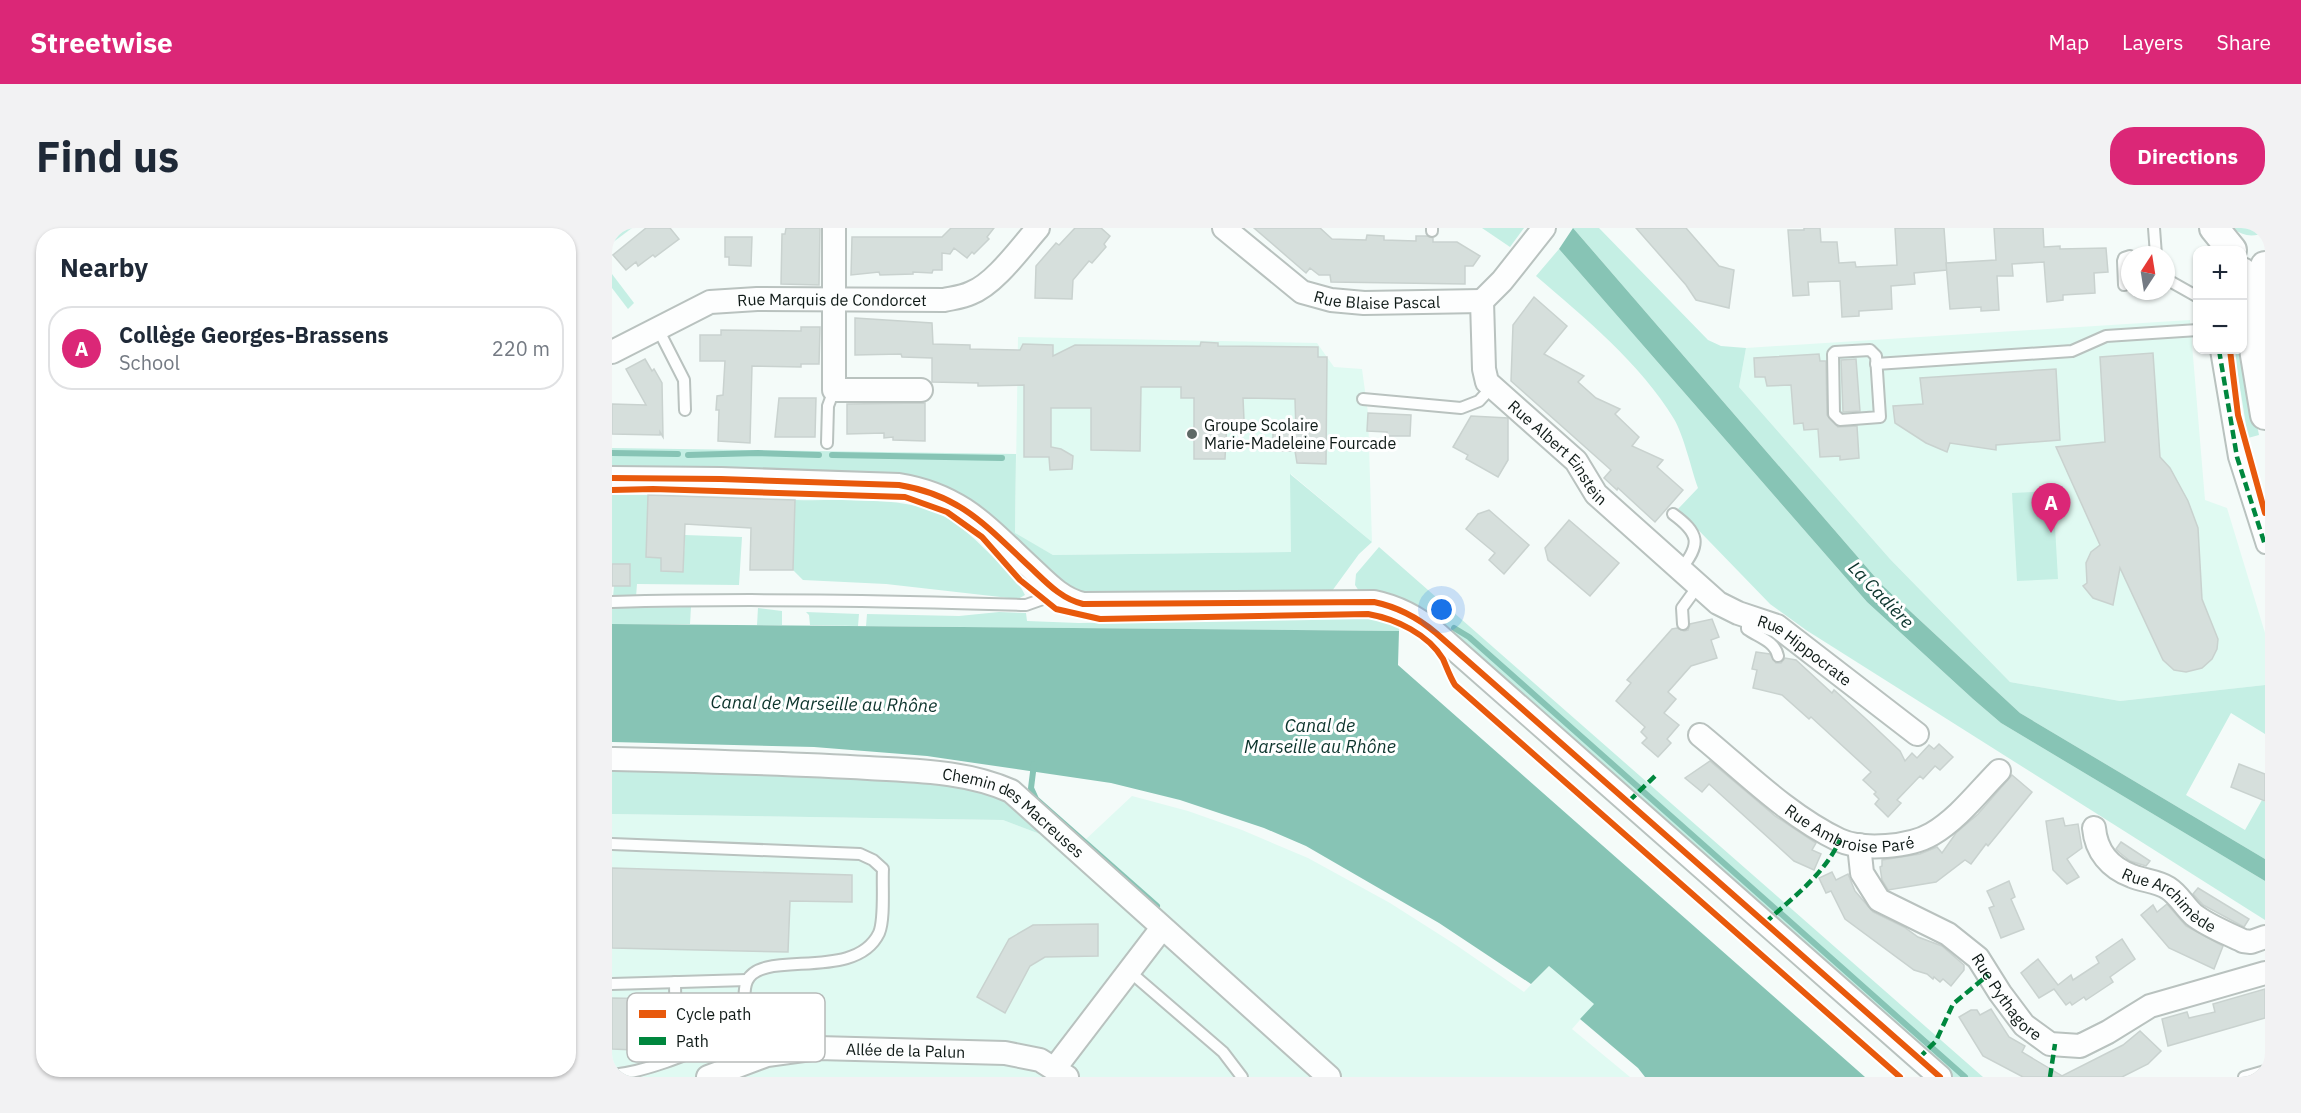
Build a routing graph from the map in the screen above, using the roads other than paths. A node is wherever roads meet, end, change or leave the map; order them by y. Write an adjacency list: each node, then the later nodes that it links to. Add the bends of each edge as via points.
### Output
1 (834, 228): 13 (street)
2 (1038, 228): 13 (street, Rue Marquis de Condorcet, via 973,293 944,300)
3 (2154, 228): 7 (lane)
4 (1231, 230): 14 (street, Rue Blaise Pascal, via 1302,292 1364,303)
5 (1539, 235): 14 (street)
6 (2227, 243): 8 (street, via 2254,252)
7 (2155, 246)
8 (2265, 251)
9 (2265, 266): 15 (street)
10 (2175, 284): 11 (lane)
11 (2193, 294)
12 (2247, 295): 15 (street)
13 (834, 299): 16 (street, Rue Marquis de Condorcet, via 710,302); 22 (street)
14 (1482, 301): 21 (street, Rue Albert Einstein, via 1484,369)
15 (2251, 313): 26 (street)
16 (658, 329): 18 (street, Rue Marquis de Condorcet); 25 (lane, via 684,380)
17 (2193, 330): 20 (lane, via 2106,336 2072,351)
18 (612, 352)
19 (2220, 354): 30 (street, via 2237,457)
20 (1876, 364): 20 (lane, via 1876,356 1870,350 1833,354 1836,418 1880,417)
21 (1492, 387): 24 (lane, via 1479,401 1461,408); 31 (street, Rue Albert Einstein, via 1576,461 1596,494)
22 (834, 390): 23 (street); 27 (lane, via 828,406)
23 (921, 390)
24 (1363, 399)
25 (685, 410)
26 (2265, 415)
27 (826, 443)
28 (612, 478): 32 (street, via 917,488 970,512)
29 (1673, 514): 31 (lane, via 1693,531)
30 (2265, 545)
31 (1688, 578): 34 (street, Rue Hippocrate, via 1718,603); 35 (lane)
32 (1054, 589): 33 (lane, via 1043,599 1026,605 701,599); 62 (street, via 1074,602 1095,605 1374,602 1412,615)
33 (612, 602)
34 (1747, 616): 36 (lane, via 1747,629 1770,643); 37 (street, Rue Hippocrate, via 1777,626)
35 (1683, 624)
36 (1778, 656)
37 (1917, 734)
38 (1700, 735): 43 (street, Rue Ambroise Paré, via 1800,817 1840,840)
39 (612, 759): 44 (street, Chemin des Macreuses, via 801,764 975,777 1011,791)
40 (1999, 771): 43 (street, Rue Ambroise Paré, via 1952,820 1931,834 1905,845)
41 (2094, 828): 45 (street, Rue Archimède, via 2099,850 2109,863 2132,876 2163,885 2195,916 2243,941)
42 (612, 844): 48 (lane, via 860,854 883,869 880,931 860,954 831,963 764,969)
43 (1859, 845): 47 (street, Rue Pythagore, via 1862,873 1879,900 1948,934 1978,958 2024,1025 2050,1044 2080,1046 2150,1006)
44 (1162, 928): 46 (street); 61 (street, Chemin des Macreuses)
45 (2265, 937)
46 (1130, 970): 57 (street); 60 (lane, via 1223,1052)
47 (2265, 973)
48 (747, 980): 49 (lane); 52 (lane)
49 (675, 982): 50 (lane); 51 (lane)
50 (612, 984)
51 (675, 993)
52 (745, 993)
53 (825, 1048): 57 (street, Allée de la Palun, via 1005,1053 1040,1060)
54 (660, 1062): 58 (lane)
55 (747, 1062): 59 (street, Allée de la Palun)
56 (2265, 1071): 63 (lane)
57 (1061, 1072)
58 (612, 1075)
59 (708, 1077)
60 (1242, 1077)
61 (1329, 1077)
62 (1940, 1077)
63 (2244, 1077)

